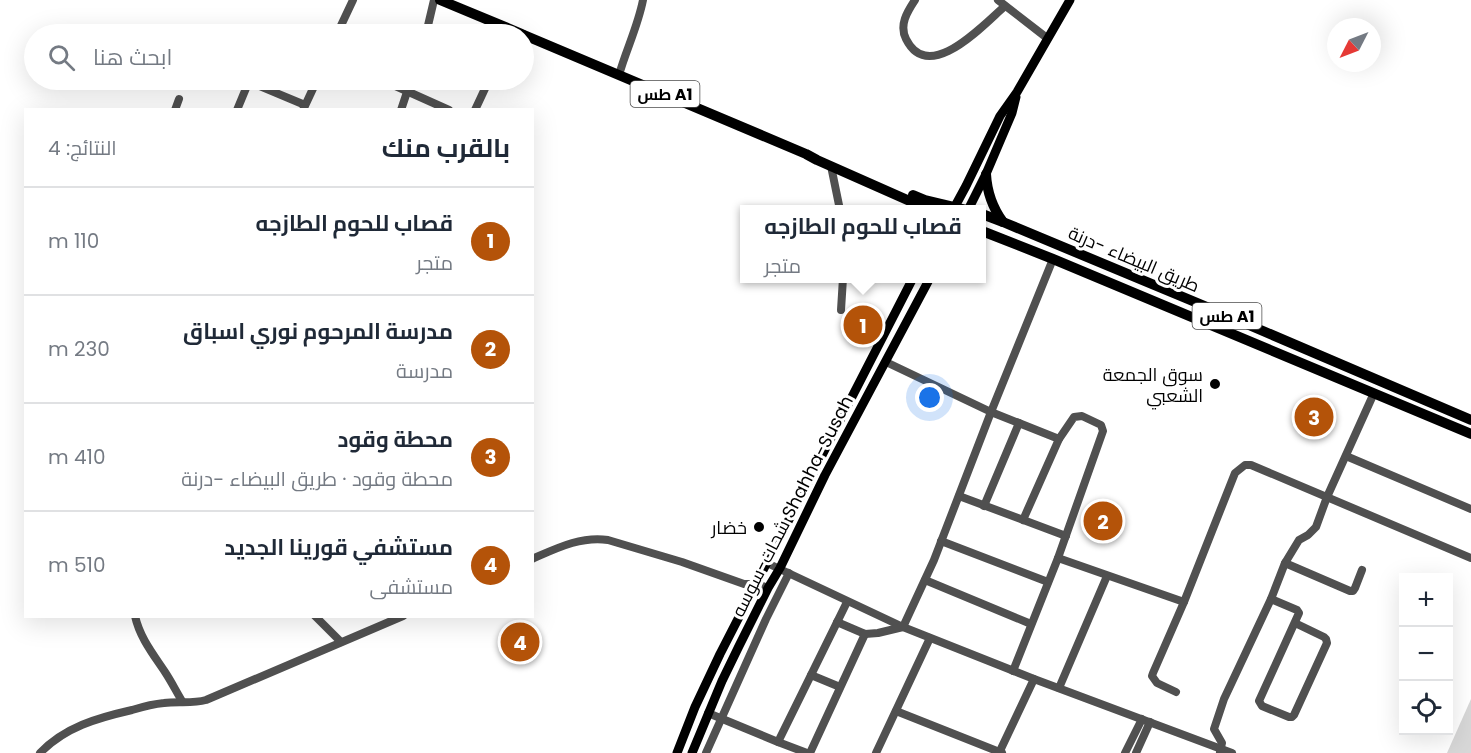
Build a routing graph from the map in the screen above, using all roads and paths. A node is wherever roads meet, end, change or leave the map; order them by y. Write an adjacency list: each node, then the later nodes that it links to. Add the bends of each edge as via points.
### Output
1 (353, 0): 9 (street)
2 (434, 0): 10 (street)
3 (440, 0): 11 (highway, طس A1)
4 (644, 0): 14 (street)
5 (915, 0): 8 (street, via 906,13 905,37 918,53 932,57 968,38)
6 (998, 0): 8 (street)
7 (1070, 0): 12 (main road)
8 (1005, 6): 12 (street)
9 (342, 24)
10 (428, 24)
11 (494, 24)
12 (1047, 38): 20 (main road)
13 (534, 41): 14 (highway, طس A1)
14 (619, 75): 28 (highway, طس A1)
15 (244, 90): 24 (street)
16 (268, 90): 22 (street)
17 (312, 90): 22 (street)
18 (484, 90): 27 (street)
19 (407, 91): 25 (street); 26 (street)
20 (1017, 92): 30 (main road); 34 (main road, via 1000,116)
21 (180, 99): 23 (street)
22 (304, 107)
23 (176, 108)
24 (238, 108)
25 (402, 108)
26 (445, 108)
27 (476, 108)
28 (806, 154): 29 (highway, طس A1); 33 (highway)
29 (831, 166): 31 (street); 32 (highway, طس A1)
30 (986, 174): 35 (main road); 37 (highway, via 990,200)
31 (839, 205)
32 (914, 205)
33 (943, 205)
34 (956, 205)
35 (970, 205)
36 (986, 216): 37 (highway, طريق البيضاء -درنة / طس A1)
37 (1003, 222): 47 (highway, طريق البيضاء -درنة / طس A1)
38 (986, 234): 39 (highway, طريق البيضاء -درنة / طس A1)
39 (1053, 259): 45 (highway, طريق البيضاء -درنة / طس A1); 46 (street)
40 (843, 283): 43 (street)
41 (911, 283): 62 (main road, شحات-سوسه Shahha-Susah)
42 (928, 283): 44 (main road, شحات-سوسه Shahha-Susah)
43 (842, 310)
44 (886, 362): 46 (street); 65 (main road, شحات-سوسه Shahha-Susah, via 825,475)
45 (1374, 393): 49 (highway, طريق البيضاء -درنة / طس A1); 51 (street)
46 (991, 412): 48 (street); 52 (street)
47 (1471, 420)
48 (1019, 423): 50 (street); 54 (street)
49 (1471, 434)
50 (1059, 439): 56 (street); 57 (street, via 1074,417 1098,422 1103,428)
51 (1346, 456): 53 (street); 55 (street)
52 (959, 496): 54 (street); 58 (street)
53 (1328, 497): 61 (street); 63 (street, via 1316,527 1299,540); 73 (street, via 1251,465 1239,469)
54 (984, 506): 56 (street)
55 (1471, 509)
56 (1023, 520): 57 (street)
57 (1066, 536): 60 (street)
58 (941, 541): 67 (street); 68 (street)
59 (534, 558): 69 (street, via 571,543 599,538 744,584)
60 (1058, 558): 66 (street); 68 (street)
61 (1471, 558)
62 (767, 563): 65 (street); 69 (main road, شحات-سوسه Shahha-Susah)
63 (1285, 563): 64 (street, via 1350,591); 71 (street)
64 (1362, 570)
65 (784, 571): 70 (main road, شحات-سوسه Shahha-Susah); 72 (street); 93 (street)
66 (1107, 576): 73 (street); 88 (street)
67 (925, 580): 79 (street); 80 (street)
68 (1048, 582): 79 (street)
69 (757, 584): 70 (street); 98 (main road, شحات-سوسه Shahha-Susah, via 708,678)
70 (768, 588): 92 (main road, شحات-سوسه Shahha-Susah)
71 (1271, 599): 78 (street, via 1297,610); 96 (street, via 1215,724 1222,743)
72 (847, 602): 77 (street); 80 (street)
73 (1184, 602): 89 (street, via 1152,676 1157,683)
74 (136, 618): 90 (street, via 143,639)
75 (317, 618): 83 (street)
76 (398, 618): 83 (street)
77 (837, 622): 81 (street); 85 (street)
78 (1294, 623): 78 (street, via 1259,701 1289,717 1294,715 1327,642)
79 (1031, 624): 84 (street)
80 (903, 627): 81 (street); 82 (street)
81 (865, 634): 87 (street)
82 (930, 638): 84 (street); 91 (street)
83 (341, 642): 90 (street, via 206,700)
84 (1013, 670): 86 (street)
85 (811, 675): 87 (street); 95 (street)
86 (1034, 679): 88 (street); 103 (street)
87 (840, 687): 101 (street)
88 (1059, 688): 94 (street)
89 (1176, 692)
90 (182, 701): 97 (street, via 100,717 72,729)
91 (896, 711): 102 (street); 103 (street)
92 (708, 713): 93 (street); 99 (main road, شحات-سوسه Shahha-Susah)
93 (721, 719): 95 (street); 100 (street)
94 (1146, 720): 96 (street); 104 (street); 105 (street)
95 (778, 742): 101 (street)
96 (1220, 751): 106 (street)
97 (40, 753)
98 (677, 753)
99 (692, 753)
100 (706, 753)
101 (809, 753)
102 (876, 753)
103 (1000, 753)
104 (1125, 753)
105 (1136, 753)
106 (1232, 753)

